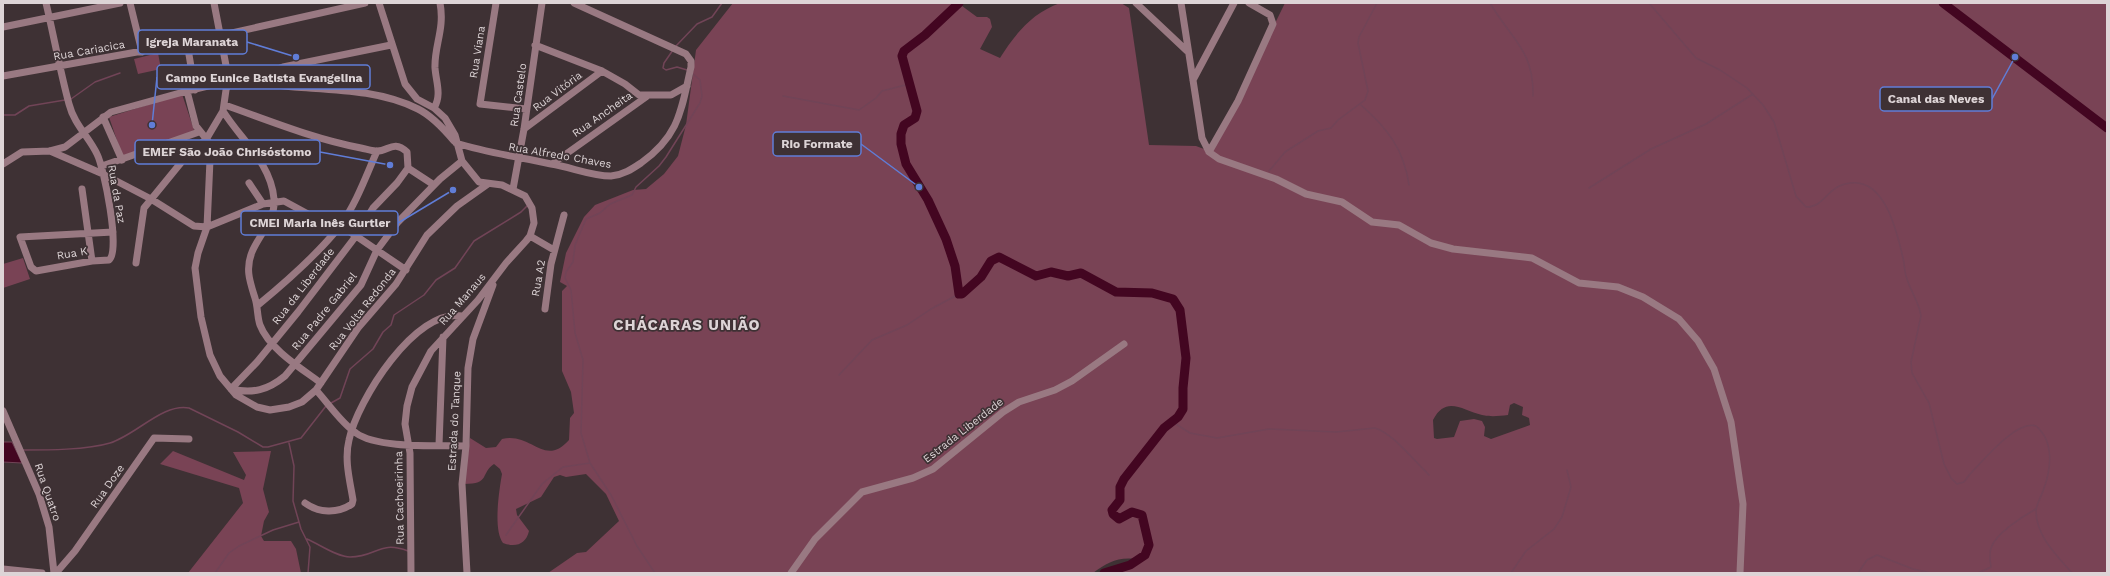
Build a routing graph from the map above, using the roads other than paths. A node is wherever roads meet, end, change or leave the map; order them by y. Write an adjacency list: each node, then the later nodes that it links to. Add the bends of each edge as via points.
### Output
1 (46, 3): 16 (street, Rua da Paz)
2 (120, 3): 16 (street)
3 (130, 3): 24 (street)
4 (214, 3): 19 (street)
5 (365, 3): 19 (street, Rua Cariacica)
6 (379, 3): 21 (street)
7 (440, 3): 35 (street, via 442,31 435,67 438,102)
8 (496, 3): 36 (street, Rua Viana, via 480,104)
9 (542, 3): 17 (street, Rua Castelo)
10 (547, 3): 17 (street)
11 (574, 3): 31 (street, Rua Alfredo Chaves, via 686,54 691,61)
12 (1136, 3): 23 (street)
13 (1181, 3): 23 (street)
14 (1234, 3): 29 (street)
15 (1249, 3): 45 (street, via 1267,12 1273,18 1274,24 1238,101)
16 (50, 18): 18 (street); 25 (street, Rua da Paz)
17 (538, 24): 22 (street, Rua Castelo)
18 (3, 27)
19 (221, 36): 20 (street, Rua Cariacica); 30 (street)
20 (187, 43): 24 (street, Rua Cariacica); 32 (street)
21 (391, 45): 28 (street, via 283,67); 35 (street, via 409,90 417,99)
22 (536, 45): 26 (street); 36 (street, Rua Castelo)
23 (1187, 51): 29 (street)
24 (142, 52): 25 (street, Rua Cariacica)
25 (59, 66): 27 (street, Rua Cariacica); 39 (street, Rua da Paz, via 72,114)
26 (602, 70): 33 (street, via 626,84 636,94); 38 (street, Rua Vitória)
27 (3, 76)
28 (249, 80): 30 (street); 42 (street, via 272,85 360,93 401,102 427,114)
29 (1193, 80): 45 (street, via 1202,138)
30 (229, 81): 32 (street); 34 (street)
31 (687, 86): 33 (street, via 671,95); 50 (street, Rua Alfredo Chaves, via 673,131 650,156 631,170 622,174 602,176)
32 (191, 90): 37 (street, via 111,112); 40 (street, via 194,121)
33 (646, 97): 50 (street, Rua Ancheita)
34 (224, 108): 41 (street); 44 (street, via 320,139); 60 (street, via 265,168 271,180)
35 (434, 108): 42 (street, via 451,128)
36 (526, 109): 38 (street, Rua Castelo)
37 (103, 117): 39 (street); 47 (street)
38 (524, 129): 46 (street, Rua Castelo)
39 (82, 132): 43 (street, via 65,147); 51 (street, Rua da Paz, via 92,144)
40 (199, 132): 41 (street); 47 (street)
41 (207, 138): 59 (street, via 184,159); 64 (street, Rua Volta Redonda, via 210,160)
42 (456, 143): 46 (street, Rua Alfredo Chaves); 48 (street)
43 (50, 151): 49 (street, via 22,152); 53 (street)
44 (377, 152): 52 (street, via 390,146 402,148 408,155); 63 (street, via 354,203)
45 (1209, 152): 99 (street, via 1219,159 1276,179 1306,194 1342,202 1372,222 1399,225 1432,243 1453,249 1532,258 1579,283 1618,287 1643,296 1679,319 1698,341 1714,369 1732,422 1743,504)
46 (519, 158): 50 (street, Rua Alfredo Chaves); 58 (street, Rua Castelo)
47 (122, 160): 51 (street)
48 (462, 161): 55 (street, via 479,182); 56 (street, Rua Padre Gabriel)
49 (3, 164)
50 (552, 164)
51 (102, 166): 53 (street, Rua da Paz)
52 (408, 168): 56 (street); 67 (street, Rua da Liberdade, via 373,208)
53 (103, 174): 59 (street); 66 (street, Rua da Paz)
54 (249, 183): 61 (street)
55 (488, 184): 58 (street); 74 (street, Rua Volta Redonda, via 457,206 427,235)
56 (434, 185): 69 (street, Rua Padre Gabriel, via 398,222)
57 (82, 189): 65 (street)
58 (513, 189): 68 (street, via 525,196 532,208 534,223)
59 (151, 199): 64 (street, via 190,224); 73 (street, via 143,212)
60 (275, 201): 61 (street); 63 (street, via 284,201 308,214); 76 (street, via 271,218 252,250 248,266 248,276)
61 (263, 204): 64 (street)
62 (564, 215): 70 (street, Rua A2)
63 (340, 225): 67 (street); 76 (street, via 321,247)
64 (207, 227): 84 (street, Rua Volta Redonda, via 195,268 201,317 215,366)
65 (88, 232): 66 (street); 72 (street); 72 (street, Rua K, via 20,237 33,269 38,272)
66 (113, 232): 71 (street, Rua da Paz)
67 (356, 236): 69 (street); 80 (street, Rua da Liberdade)
68 (530, 236): 70 (street, Rua A2); 75 (street, Rua Manaus)
69 (377, 250): 74 (street); 82 (street, Rua Padre Gabriel, via 361,285)
70 (554, 250): 77 (street, Rua A2)
71 (112, 255): 72 (street, Rua K, via 110,260)
72 (92, 260)
73 (136, 263)
74 (406, 270): 83 (street, Rua Volta Redonda, via 358,328)
75 (497, 275): 78 (street, Rua Manaus); 91 (street, Estrada do Tanque, via 470,353 466,387)
76 (258, 305): 80 (street, via 260,325)
77 (545, 309)
78 (462, 316): 79 (street, Rua Manaus); 87 (street, via 452,314 442,317 404,346 380,374)
79 (443, 337): 89 (street, Rua Cachoeirinha, via 425,360 408,398 405,424); 90 (street, Rua Manaus)
80 (272, 343): 82 (street); 84 (street, Rua da Liberdade)
81 (1124, 344): 98 (street, Estrada Liberdade, via 1072,381 1007,409 933,469 913,478 862,492 816,539)
82 (295, 364): 83 (street); 84 (street, Rua Padre Gabriel, via 279,381 265,389 250,392)
83 (321, 383): 85 (street, Rua Volta Redonda)
84 (231, 389): 85 (street, Rua Volta Redonda, via 251,405 270,410 296,405)
85 (316, 390): 87 (street)
86 (3, 411): 96 (street, Rua Quatro, via 39,494 49,526)
87 (351, 430): 89 (street, via 366,438); 92 (street, via 347,462 352,504 321,511)
88 (189, 439): 96 (street, Rua Doze, via 154,438 75,551)
89 (410, 445): 90 (street); 94 (street, Rua Cachoeirinha)
90 (439, 445): 91 (street)
91 (466, 446): 97 (street, Estrada do Tanque, via 462,484)
92 (305, 503)
93 (3, 569): 95 (street)
94 (409, 572)
95 (42, 573)
96 (55, 573)
97 (467, 573)
98 (791, 573)
99 (1740, 573)

